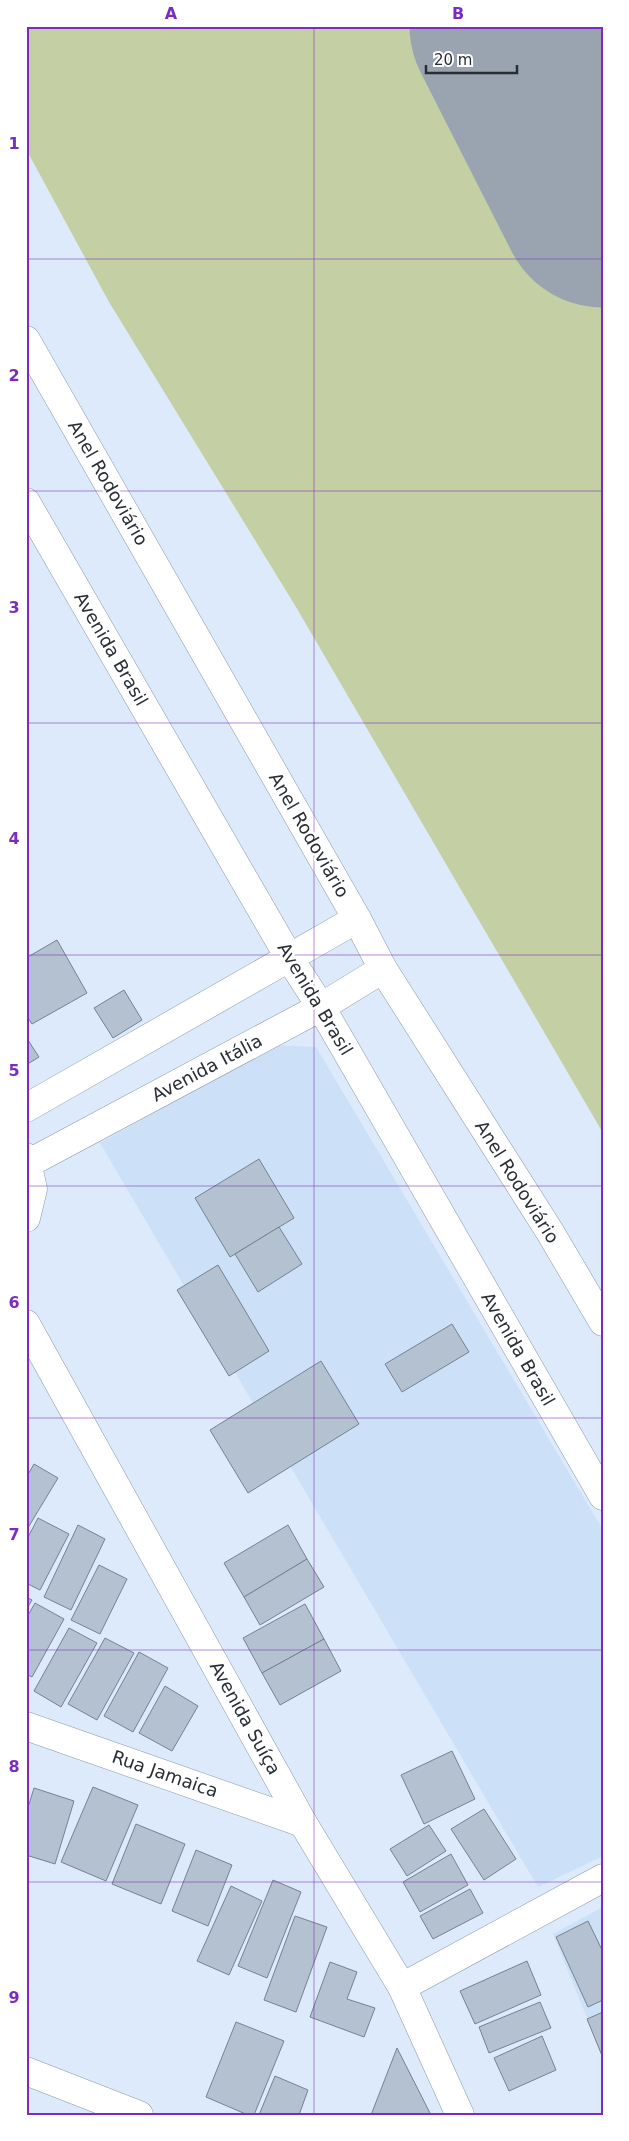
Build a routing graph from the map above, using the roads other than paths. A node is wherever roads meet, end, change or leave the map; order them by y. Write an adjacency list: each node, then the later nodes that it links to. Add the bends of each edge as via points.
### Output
1 (26, 340): 3 (street, Anel Rodoviário)
2 (26, 502): 4 (street, Avenida Brasil)
3 (357, 919): 4 (street); 5 (street, Anel Rodoviário)
4 (290, 959): 6 (street, Avenida Brasil); 7 (street)
5 (382, 969): 6 (street, Avenida Itália); 10 (street, Anel Rodoviário, via 550,1232)
6 (321, 1008): 8 (street, Avenida Itália); 12 (street, Avenida Brasil)
7 (26, 1108)
8 (28, 1160): 9 (street, Avenida Itália, via 33,1189)
9 (26, 1218)
10 (603, 1322)
11 (26, 1324): 14 (street, Avenida Suíça)
12 (603, 1496)
13 (26, 1726): 14 (street, Rua Jamaica)
14 (303, 1823): 16 (street, Avenida Suíça)
15 (603, 1878): 16 (street)
16 (402, 1988): 19 (street, Avenida Suíça)
17 (26, 2071): 18 (street)
18 (139, 2115)
19 (460, 2115)

